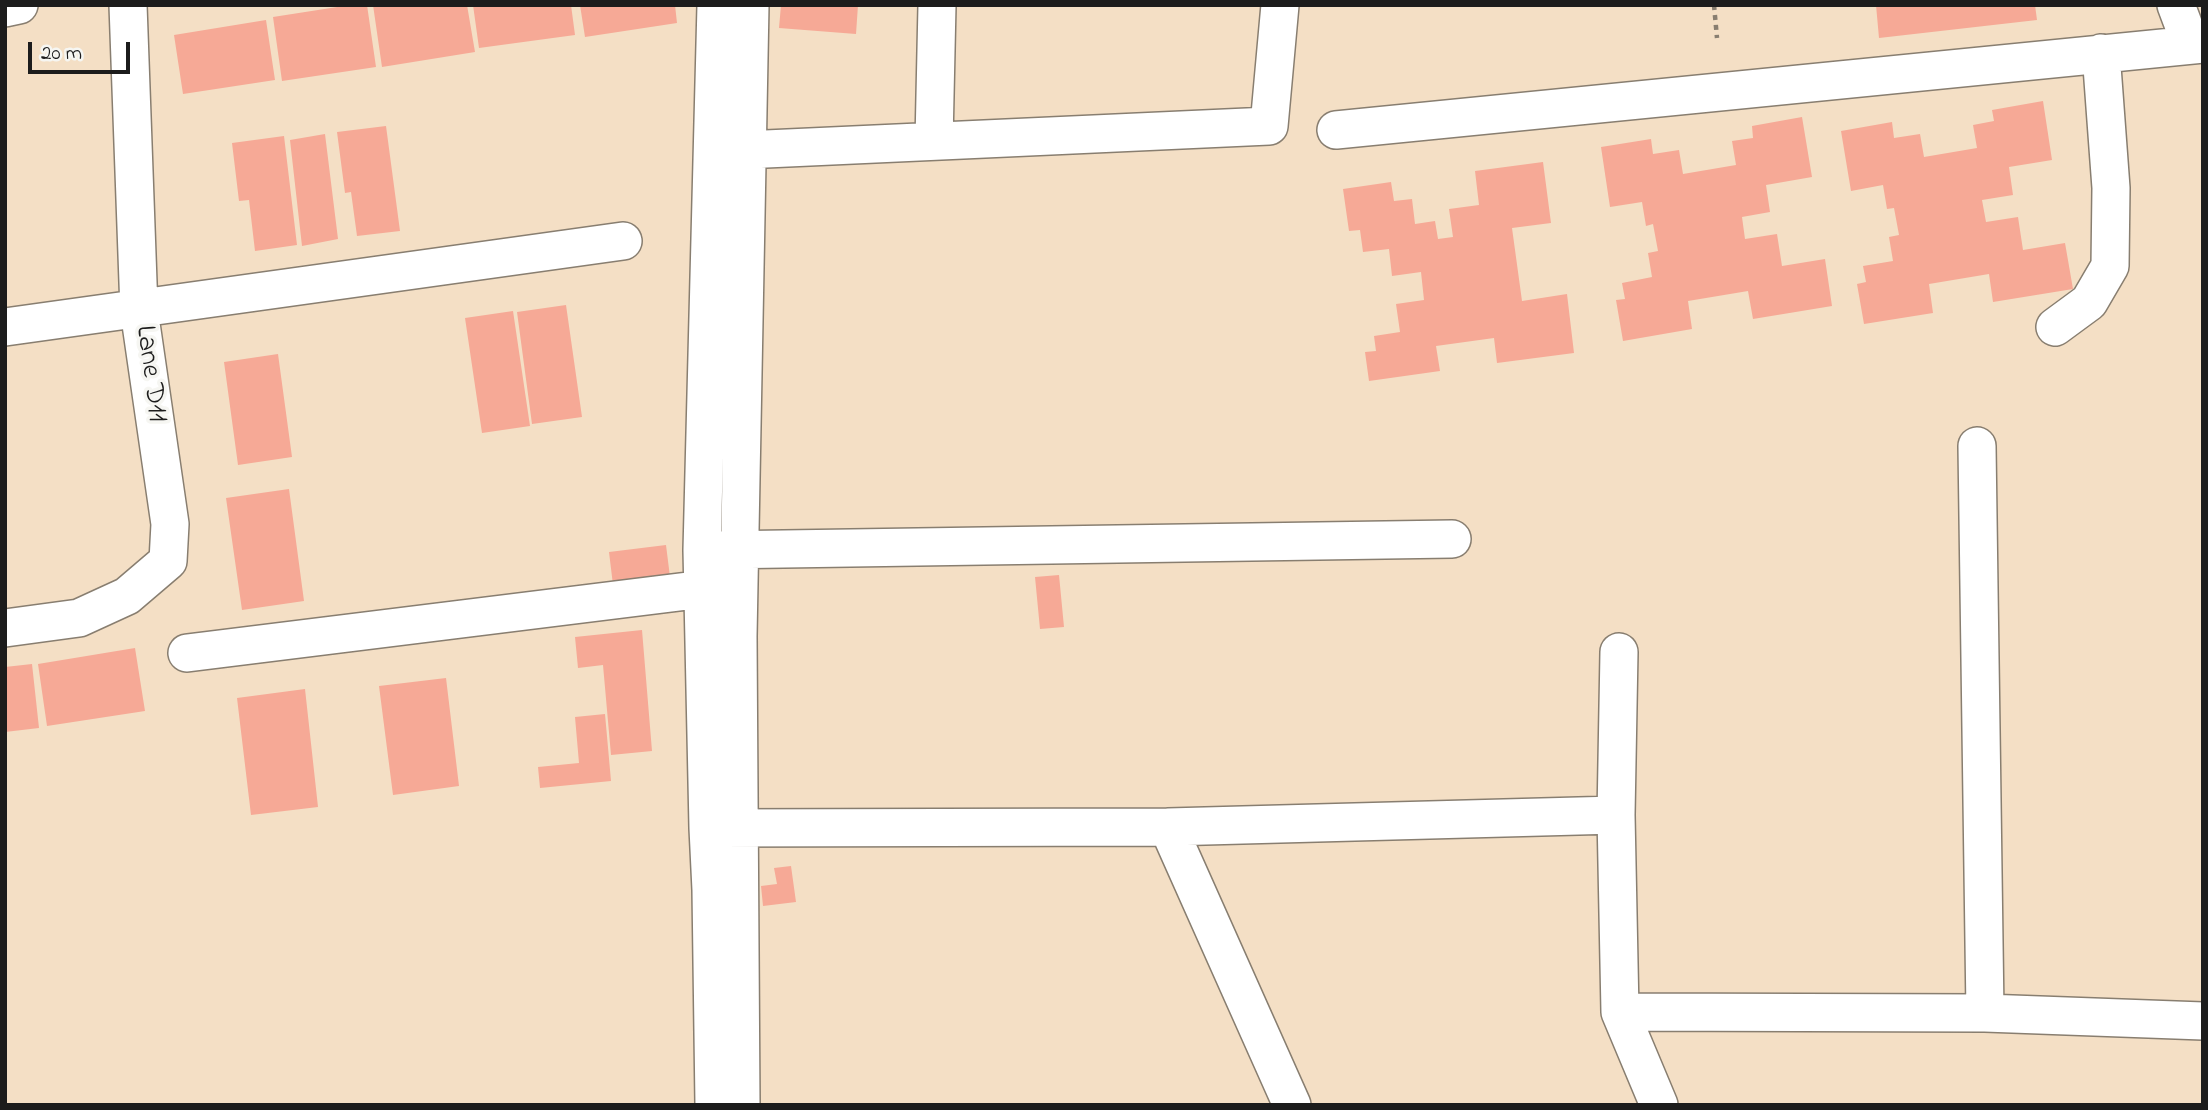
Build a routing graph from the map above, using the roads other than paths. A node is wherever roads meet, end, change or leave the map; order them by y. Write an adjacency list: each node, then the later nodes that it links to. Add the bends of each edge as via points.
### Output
1 (19, 5): 8 (street)
2 (128, 5): 15 (street, Lane D11)
3 (716, 5): 13 (street)
4 (750, 5): 13 (street)
5 (937, 5): 12 (street)
6 (1280, 5): 12 (street, via 1269,126)
7 (2176, 5): 9 (street)
8 (5, 8)
9 (2197, 45): 10 (street)
10 (2102, 53): 11 (street); 17 (street, via 2111,188 2110,267 2089,302)
11 (1336, 130)
12 (934, 141): 13 (street)
13 (730, 151): 20 (street); 21 (street)
14 (624, 241): 15 (street)
15 (139, 310): 16 (street); 23 (street, Lane D11, via 170,524 168,561 127,596 79,618)
16 (5, 327)
17 (2055, 327)
18 (1977, 446): 30 (street)
19 (1452, 539): 21 (street)
20 (702, 550): 21 (street); 22 (street)
21 (739, 567): 22 (street); 28 (street)
22 (703, 589): 25 (street); 28 (street)
23 (5, 628)
24 (1619, 652): 26 (street)
25 (187, 653)
26 (1616, 815): 27 (street); 29 (street)
27 (1168, 827): 28 (street); 34 (street)
28 (723, 828): 32 (street, via 711,890); 33 (street)
29 (1620, 1012): 30 (street); 35 (street)
30 (1985, 1013): 31 (street)
31 (2203, 1021)
32 (714, 1105)
33 (741, 1105)
34 (1292, 1105)
35 (1660, 1105)

